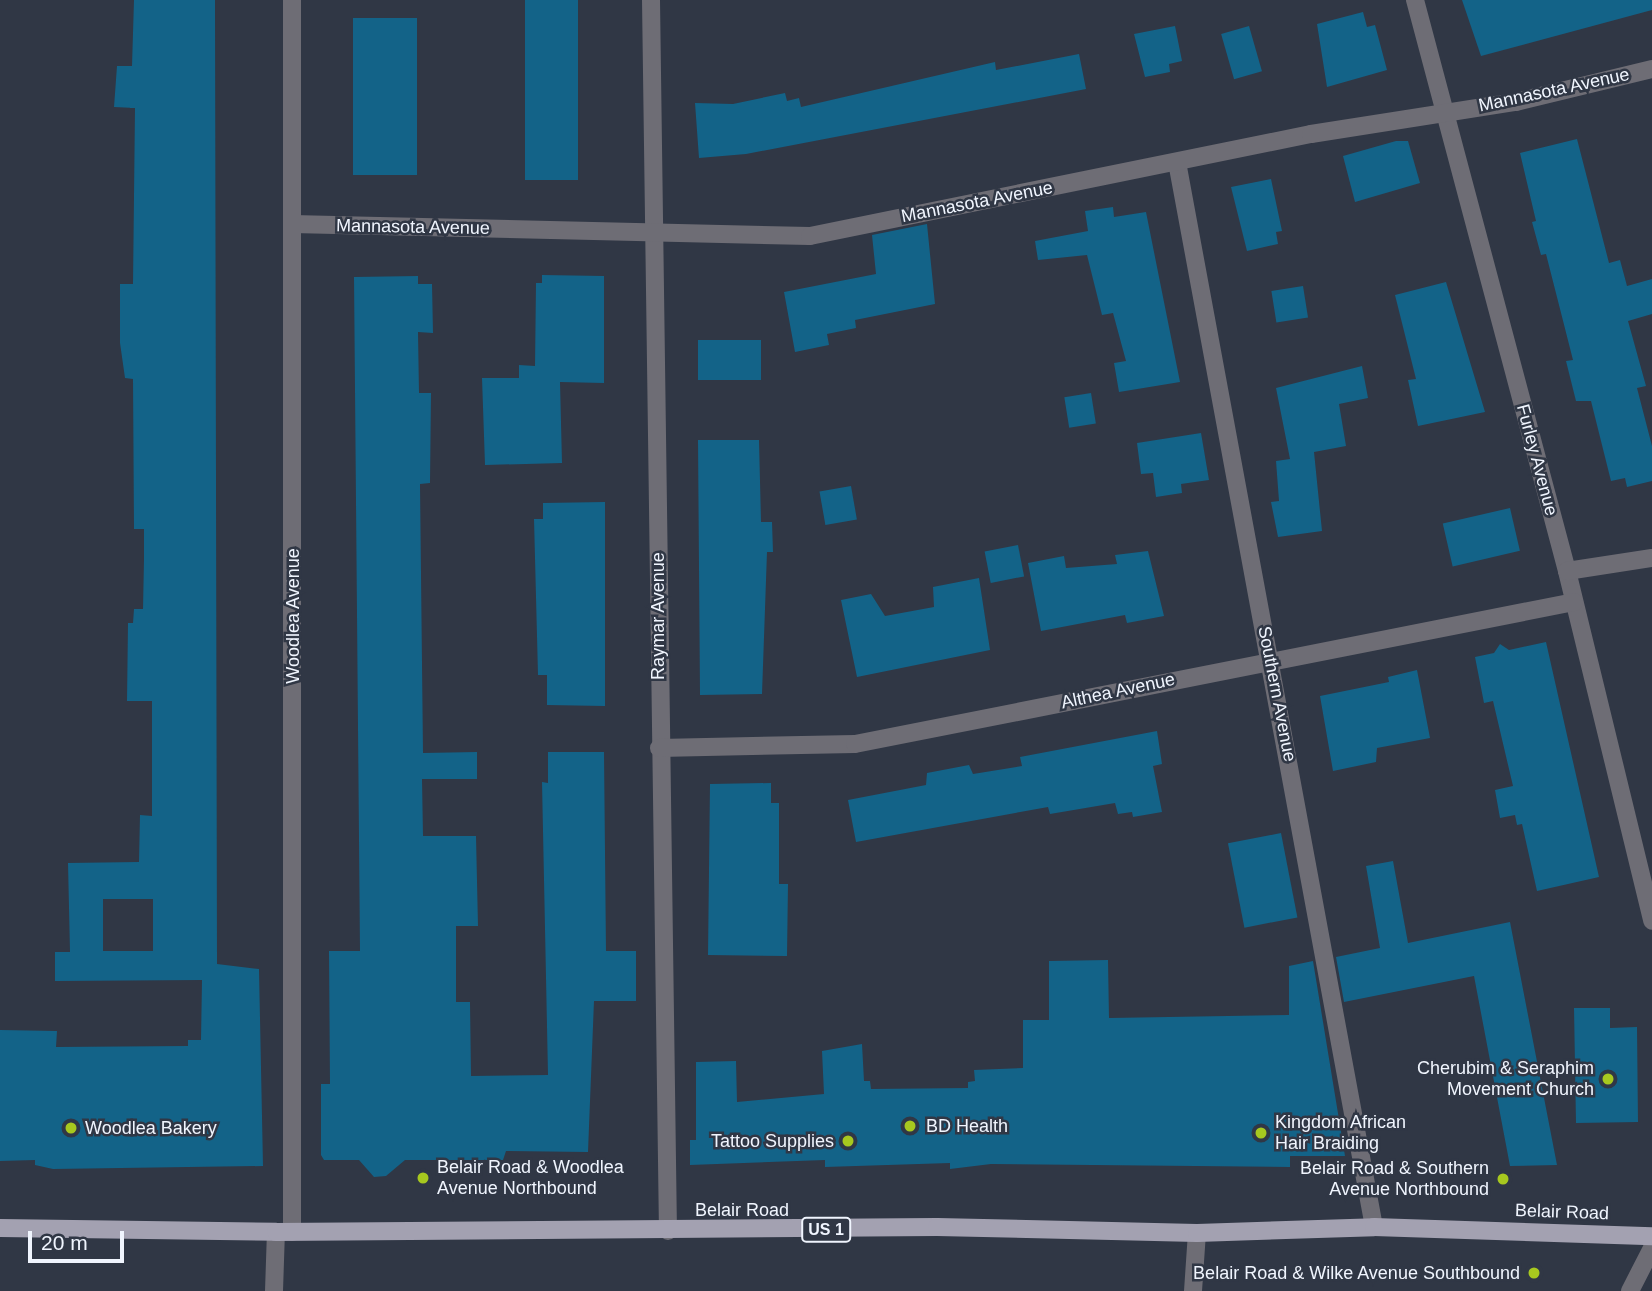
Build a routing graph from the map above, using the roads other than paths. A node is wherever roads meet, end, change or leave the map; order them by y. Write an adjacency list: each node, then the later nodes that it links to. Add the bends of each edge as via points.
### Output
1 (292, 0): 7 (street, Woodlea Avenue)
2 (651, 0): 8 (street, Raymar Avenue)
3 (1415, 0): 5 (street, Furley Avenue)
4 (1652, 69): 5 (street, Mannasota Avenue, via 1517,102)
5 (1444, 112): 6 (street, Mannasota Avenue); 10 (street, Furley Avenue)
6 (1177, 162): 8 (street, Mannasota Avenue, via 810,236); 12 (street, Southern Avenue)
7 (292, 224): 8 (street, Mannasota Avenue); 18 (street, Woodlea Avenue)
8 (653, 231): 13 (street, Raymar Avenue)
9 (1652, 558): 10 (street)
10 (1567, 571): 11 (street, Furley Avenue)
11 (1574, 602): 12 (street, Althea Avenue); 14 (street, Furley Avenue)
12 (1270, 659): 13 (street, Althea Avenue, via 845,746); 15 (street, Southern Avenue)
13 (659, 748): 17 (street, Raymar Avenue)
14 (1651, 916)
15 (1374, 1227): 19 (main road, Belair Road / US 1); 20 (main road, Belair Road / US 1)
16 (0, 1228): 18 (main road, Belair Road / US 1)
17 (668, 1231): 18 (main road, Belair Road / US 1); 19 (main road, Belair Road / US 1, via 937,1227)
18 (284, 1232): 22 (street, Woodlea Avenue)
19 (1197, 1233): 23 (street)
20 (1652, 1236)
21 (1652, 1248): 24 (street)
22 (274, 1291)
23 (1193, 1291)
24 (1630, 1291)

